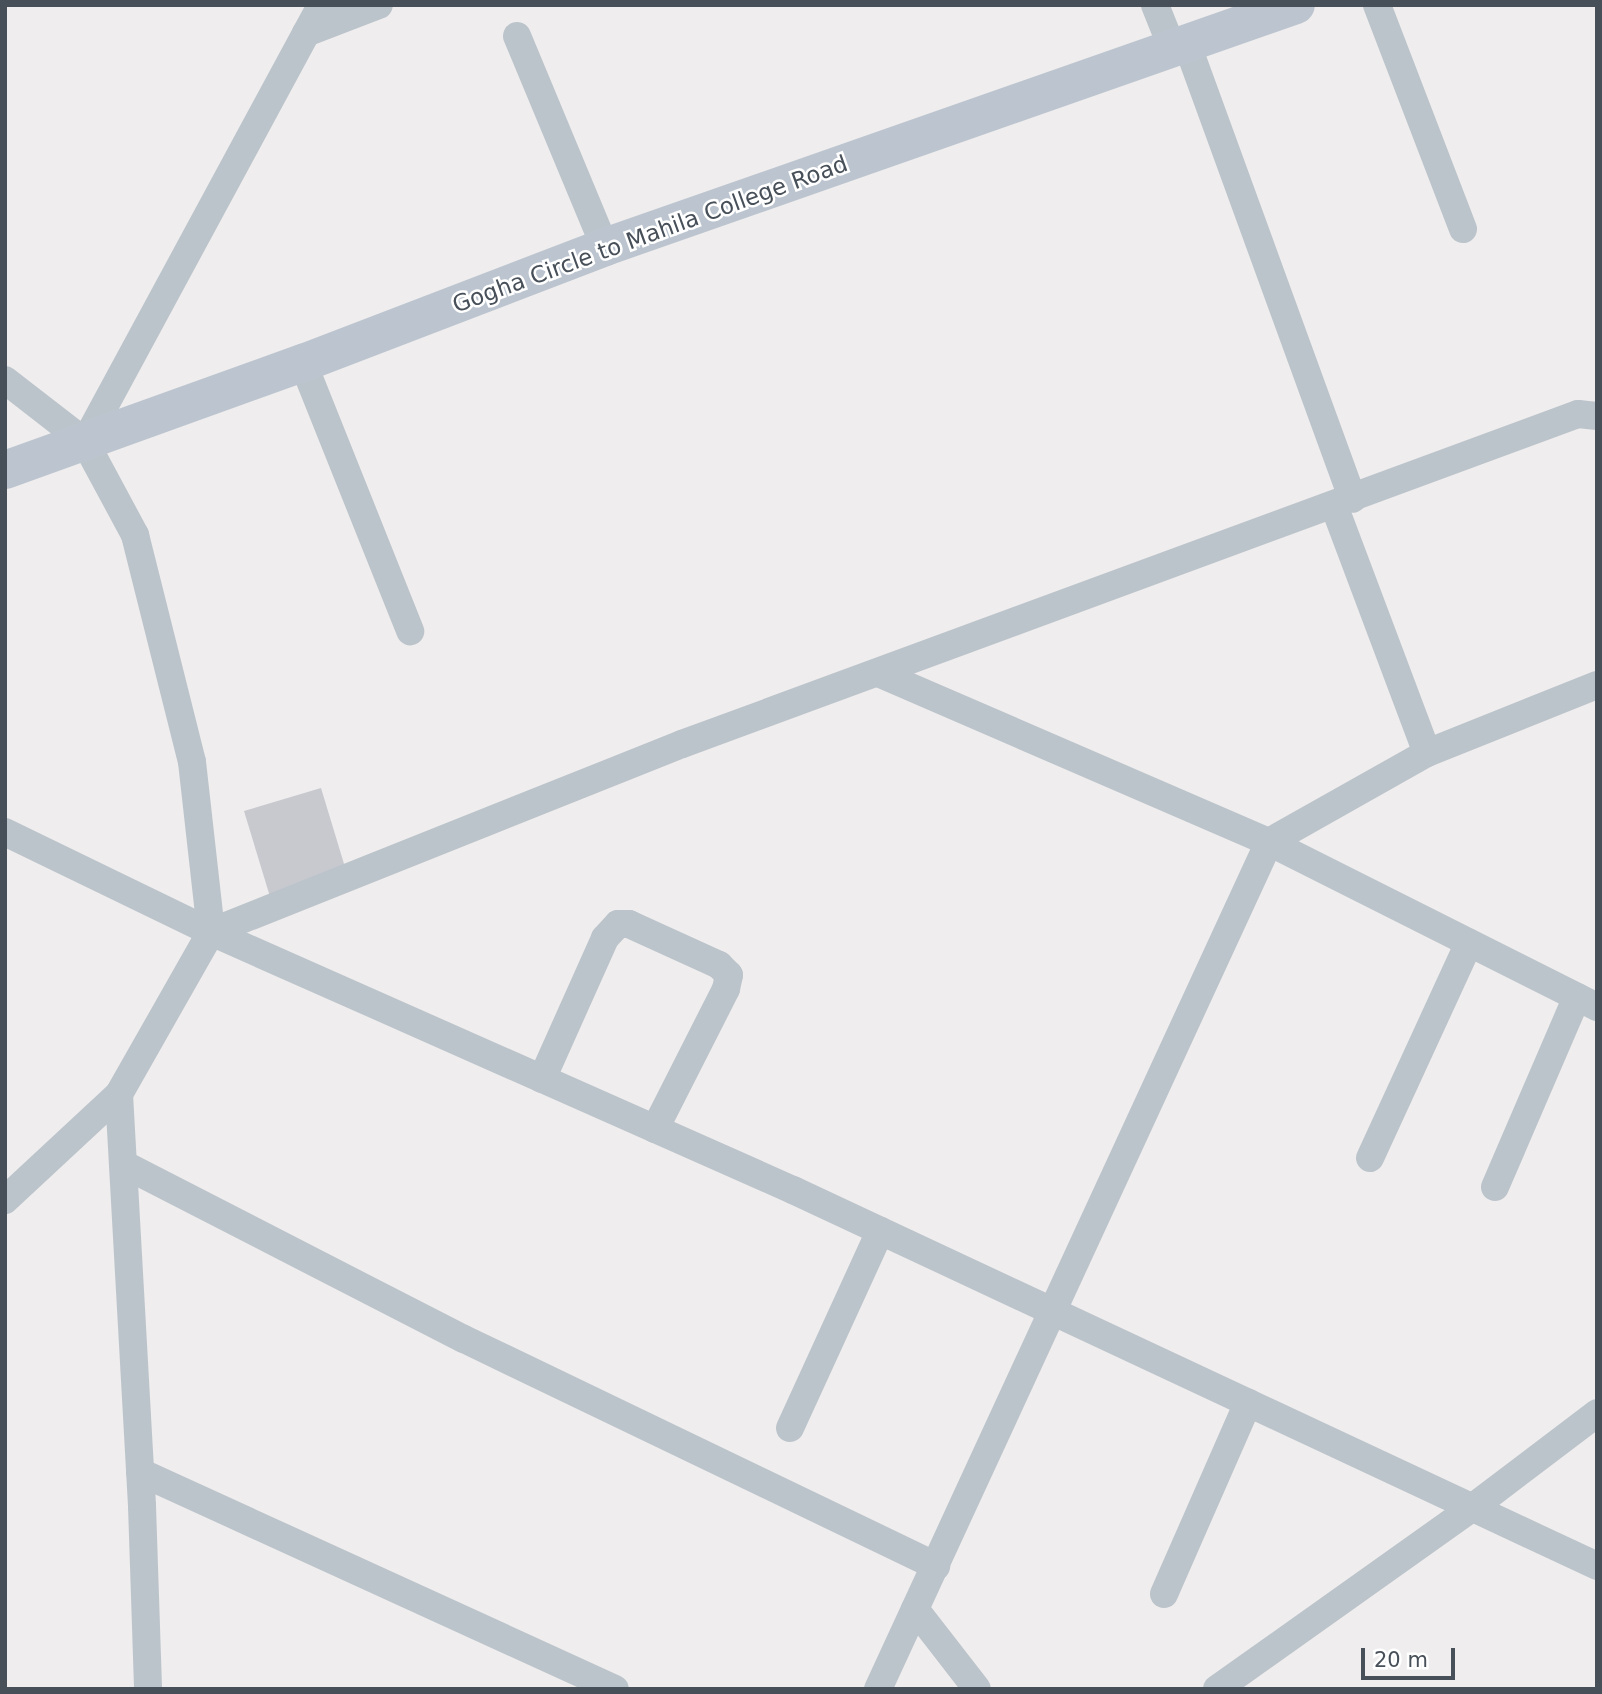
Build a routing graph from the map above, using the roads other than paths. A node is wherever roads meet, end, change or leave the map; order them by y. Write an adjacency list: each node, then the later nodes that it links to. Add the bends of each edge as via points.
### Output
1 (321, 5): 6 (street)
2 (379, 5): 6 (street)
3 (1155, 5): 8 (street)
4 (1296, 5): 8 (main road, Gogha Circle to Mahila College Road)
5 (1377, 5): 9 (street)
6 (306, 33): 14 (street)
7 (517, 36): 10 (street)
8 (1180, 47): 10 (main road, Gogha Circle to Mahila College Road); 16 (street)
9 (1463, 229)
10 (605, 247): 11 (main road, Gogha Circle to Mahila College Road)
11 (303, 363): 14 (main road, Gogha Circle to Mahila College Road); 17 (street)
12 (5, 380): 14 (street)
13 (1597, 416): 16 (street, via 1578,415)
14 (85, 442): 15 (main road, Gogha Circle to Mahila College Road); 23 (street, via 135,535 192,762)
15 (5, 470)
16 (1343, 502): 18 (street); 20 (street)
17 (410, 631)
18 (878, 673): 22 (street); 23 (street, via 682,744)
19 (1597, 685): 20 (street)
20 (1427, 752): 22 (street)
21 (5, 832): 23 (street)
22 (1269, 842): 24 (street); 34 (street)
23 (211, 932): 26 (street); 27 (street)
24 (1468, 943): 25 (street); 29 (street)
25 (1587, 1002): 31 (street)
26 (542, 1079): 28 (street); 28 (street, via 605,938 618,925 629,924 719,965 729,975)
27 (119, 1094): 30 (street); 32 (street)
28 (655, 1129): 33 (street)
29 (1370, 1158)
30 (123, 1164): 38 (street); 40 (street, via 464,1339)
31 (1495, 1187)
32 (5, 1200)
33 (880, 1231): 34 (street); 37 (street)
34 (1054, 1312): 35 (street); 40 (street)
35 (1248, 1403): 39 (street); 42 (street)
36 (1597, 1413): 39 (street)
37 (790, 1428)
38 (141, 1472): 44 (street); 45 (street)
39 (1472, 1508): 41 (street); 48 (street)
40 (936, 1566): 43 (street)
41 (1597, 1566)
42 (1164, 1594)
43 (915, 1609): 46 (street); 47 (street)
44 (148, 1689)
45 (615, 1689)
46 (877, 1689)
47 (977, 1689)
48 (1217, 1689)

